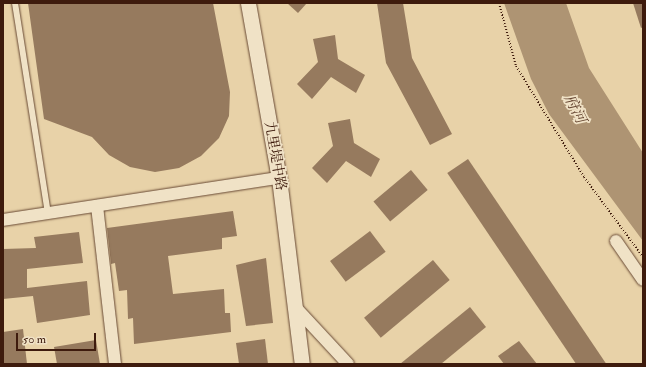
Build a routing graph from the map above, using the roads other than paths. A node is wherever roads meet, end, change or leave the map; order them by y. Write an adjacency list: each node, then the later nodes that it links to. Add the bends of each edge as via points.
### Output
1 (15, 3): 5 (lane)
2 (248, 3): 3 (street, 九里堤中路)
3 (279, 178): 4 (street); 9 (street, 九里堤中路)
4 (97, 206): 5 (street); 10 (street)
5 (48, 214): 6 (street)
6 (3, 220)
7 (616, 241): 8 (street)
8 (643, 280)
9 (297, 309): 11 (street, 九里堤中路); 12 (street)
10 (115, 364)
11 (302, 364)
12 (348, 364)

